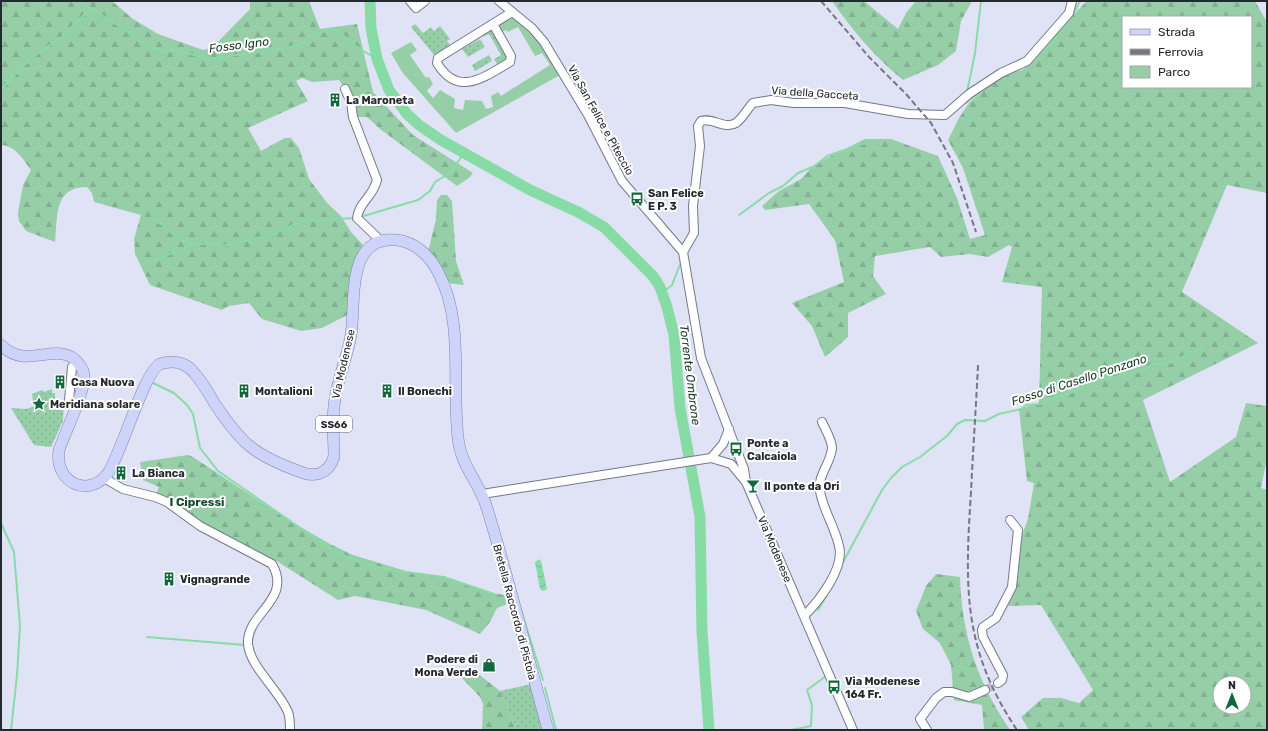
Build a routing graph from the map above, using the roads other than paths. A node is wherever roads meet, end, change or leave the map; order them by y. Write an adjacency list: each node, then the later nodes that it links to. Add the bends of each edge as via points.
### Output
1 (410, 1): 2 (street, via 416,8)
2 (425, 1)
3 (499, 1): 5 (street, Via San Felice e Piteccio)
4 (1072, 1): 9 (street, Via della Gacceta, via 1069,14 1027,61 1001,72 969,94 945,115 908,114 845,103 771,100 753,103 734,124 701,121 698,126 700,146 693,206 694,233)
5 (512, 12): 6 (street); 9 (street, Via San Felice e Piteccio, via 532,28 544,42 588,115 622,181)
6 (492, 24): 6 (street, via 438,58 437,63 445,75 456,81 474,82 510,62 511,56)
7 (345, 89): 8 (street, via 377,180 375,189 358,210 357,218)
8 (381, 241): 16 (main road, Via Modenese / SS66, via 368,249 355,274 351,338 334,406 334,457 324,472 314,475 303,473 260,455 229,425 195,374 184,363 172,362 160,364 149,377 115,459); 18 (main road, via 403,240 415,246 432,262 442,281 450,307 453,330 460,446 466,465)
9 (683, 252): 14 (street, via 701,358)
10 (1, 345): 12 (main road, via 10,352 23,356 60,353 74,358 82,367 84,380)
11 (72, 367): 12 (street, via 69,401)
12 (76, 403): 16 (main road, via 59,450 58,466 62,474 75,483 89,486)
13 (822, 422): 20 (street, via 832,446 820,479 819,490 840,546 841,560 819,600)
14 (729, 429): 15 (street, via 723,444); 17 (street, via 744,469)
15 (707, 458): 17 (street, via 731,464); 18 (street)
16 (104, 478): 23 (street, via 123,489 167,502 200,526 272,564 277,580 276,593 254,625 248,638 248,646 253,659 288,710)
17 (746, 482): 20 (street, Via Modenese)
18 (482, 494): 24 (main road, Bretella Raccordo di Pistoia)
19 (1010, 520): 21 (street, via 1018,530 1012,587 996,618 983,626 982,630 983,637 1003,675)
20 (804, 616): 25 (street, Via Modenese)
21 (998, 684)
22 (985, 690): 26 (street, via 969,697 950,691 941,693 920,719)
23 (290, 730)
24 (548, 730)
25 (853, 730)
26 (927, 730)

